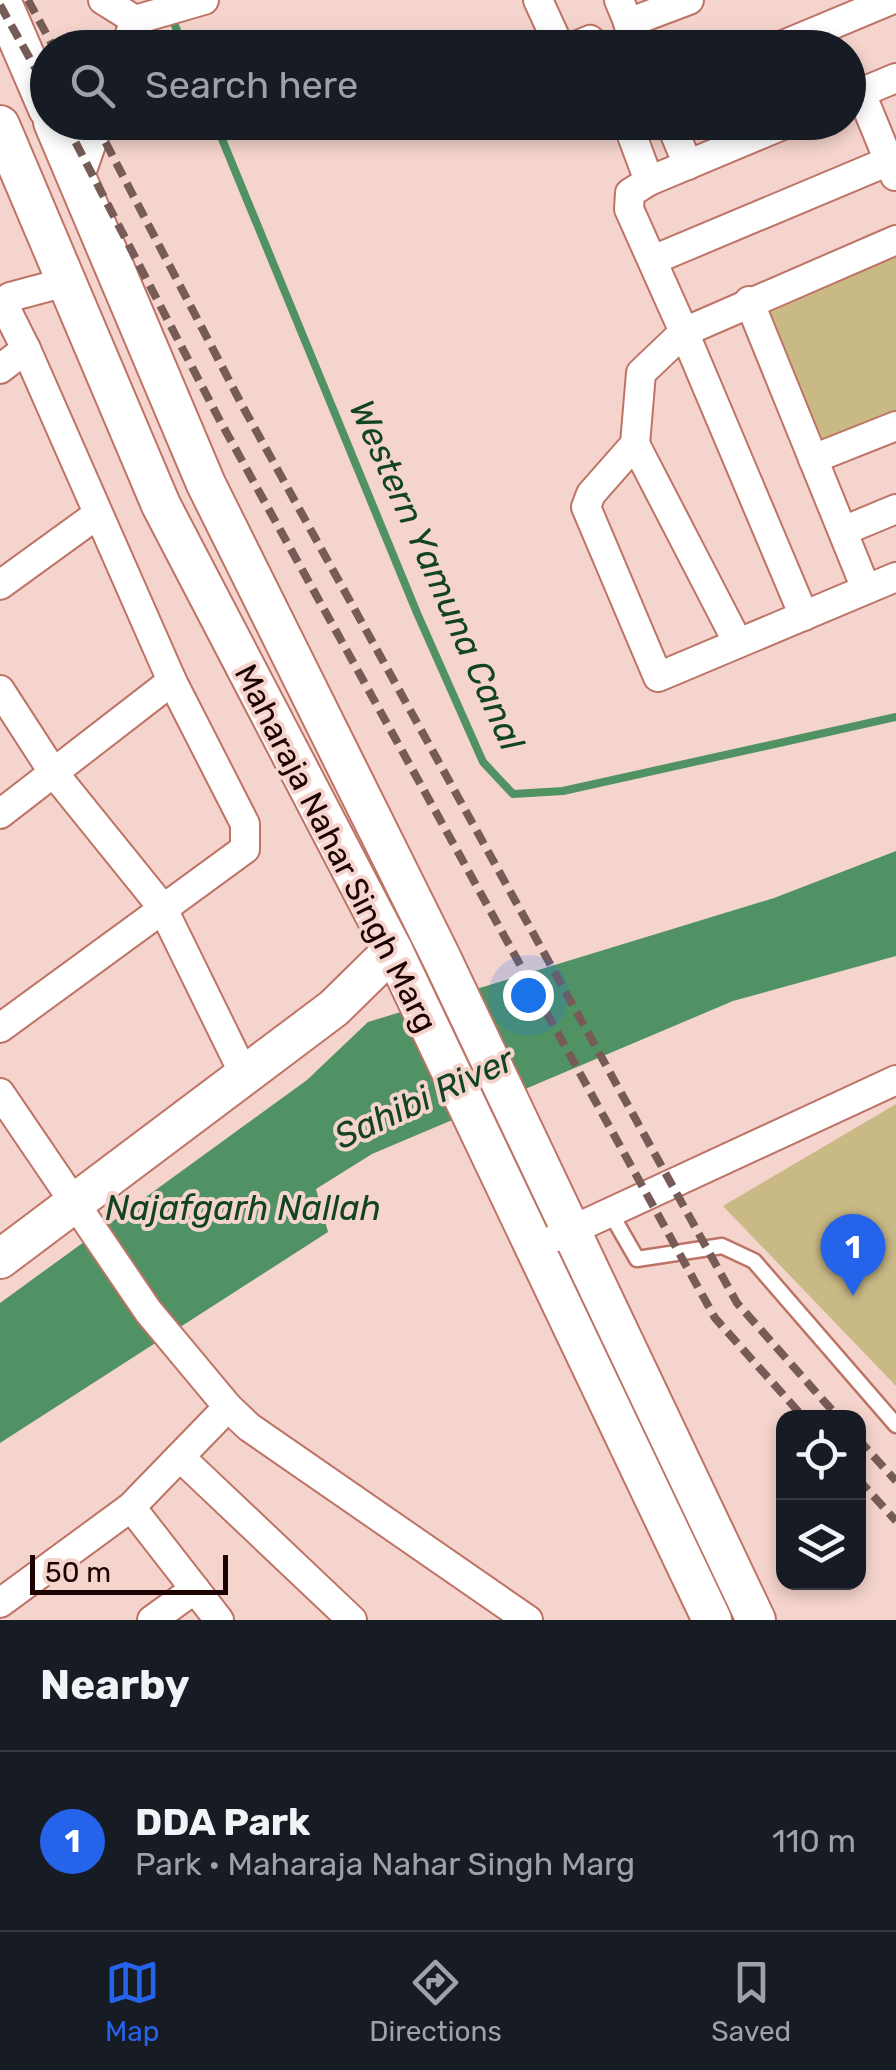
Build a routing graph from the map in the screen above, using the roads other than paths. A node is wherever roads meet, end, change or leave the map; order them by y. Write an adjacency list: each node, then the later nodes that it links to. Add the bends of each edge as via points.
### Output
1 (1, 0): 12 (main road)
2 (102, 0): 7 (street)
3 (204, 0): 7 (street)
4 (538, 0): 10 (street)
5 (689, 0): 8 (street)
6 (891, 0): 11 (street)
7 (141, 18): 9 (street)
8 (629, 23)
9 (135, 30)
10 (552, 30)
11 (819, 30)
12 (30, 67)
13 (896, 78): 14 (street)
14 (866, 90)
15 (866, 117): 23 (street)
16 (0, 125): 28 (main road, Maharaja Nahar Singh Marg)
17 (60, 140): 25 (main road, Maharaja Nahar Singh Marg)
18 (93, 140): 25 (street)
19 (634, 140): 24 (street)
20 (678, 140): 22 (street)
21 (747, 140): 22 (street)
22 (688, 165): 24 (street)
23 (892, 169): 27 (street)
24 (649, 181): 27 (street, via 626,201)
25 (78, 182): 56 (main road, Maharaja Nahar Singh Marg, via 206,484)
26 (896, 240): 29 (street)
27 (653, 260): 30 (street)
28 (66, 282): 31 (street, via 6,303); 49 (main road, Maharaja Nahar Singh Marg, via 160,505)
29 (750, 301): 30 (street); 35 (street)
30 (684, 332): 34 (street, via 641,373); 42 (street)
31 (26, 349): 32 (street); 37 (street)
32 (0, 369)
33 (896, 426): 35 (street)
34 (634, 444): 43 (street); 43 (street, via 586,507 655,672 663,678)
35 (813, 459): 38 (street)
36 (896, 508): 38 (street)
37 (98, 514): 40 (street); 44 (street)
38 (843, 532): 41 (street)
39 (896, 577): 41 (street)
40 (0, 585)
41 (866, 589): 42 (street)
42 (804, 616): 43 (street)
43 (738, 643)
44 (170, 676): 46 (street, via 172,682); 48 (street, via 248,838 245,849)
45 (0, 690): 46 (street)
46 (54, 772): 47 (street); 48 (street)
47 (0, 814)
48 (162, 907): 50 (street); 51 (street)
49 (396, 962): 51 (main road); 57 (main road, Maharaja Nahar Singh Marg)
50 (0, 1028)
51 (244, 1074): 54 (main road)
52 (896, 1080): 55 (street)
53 (0, 1094): 54 (street)
54 (81, 1211): 58 (main road); 59 (street, via 148,1312)
55 (610, 1212): 56 (street); 60 (lane, via 637,1259 722,1246 754,1261)
56 (573, 1231): 57 (street); 70 (main road, Maharaja Nahar Singh Marg)
57 (532, 1247): 69 (main road, Maharaja Nahar Singh Marg)
58 (0, 1259)
59 (228, 1407): 61 (street); 68 (street)
60 (896, 1425)
61 (180, 1457): 62 (street); 67 (street)
62 (131, 1507): 63 (street); 64 (street)
63 (194, 1589): 65 (street); 66 (street)
64 (0, 1604)
65 (152, 1620)
66 (219, 1620)
67 (352, 1620)
68 (528, 1620)
69 (712, 1620)
70 (756, 1620)

